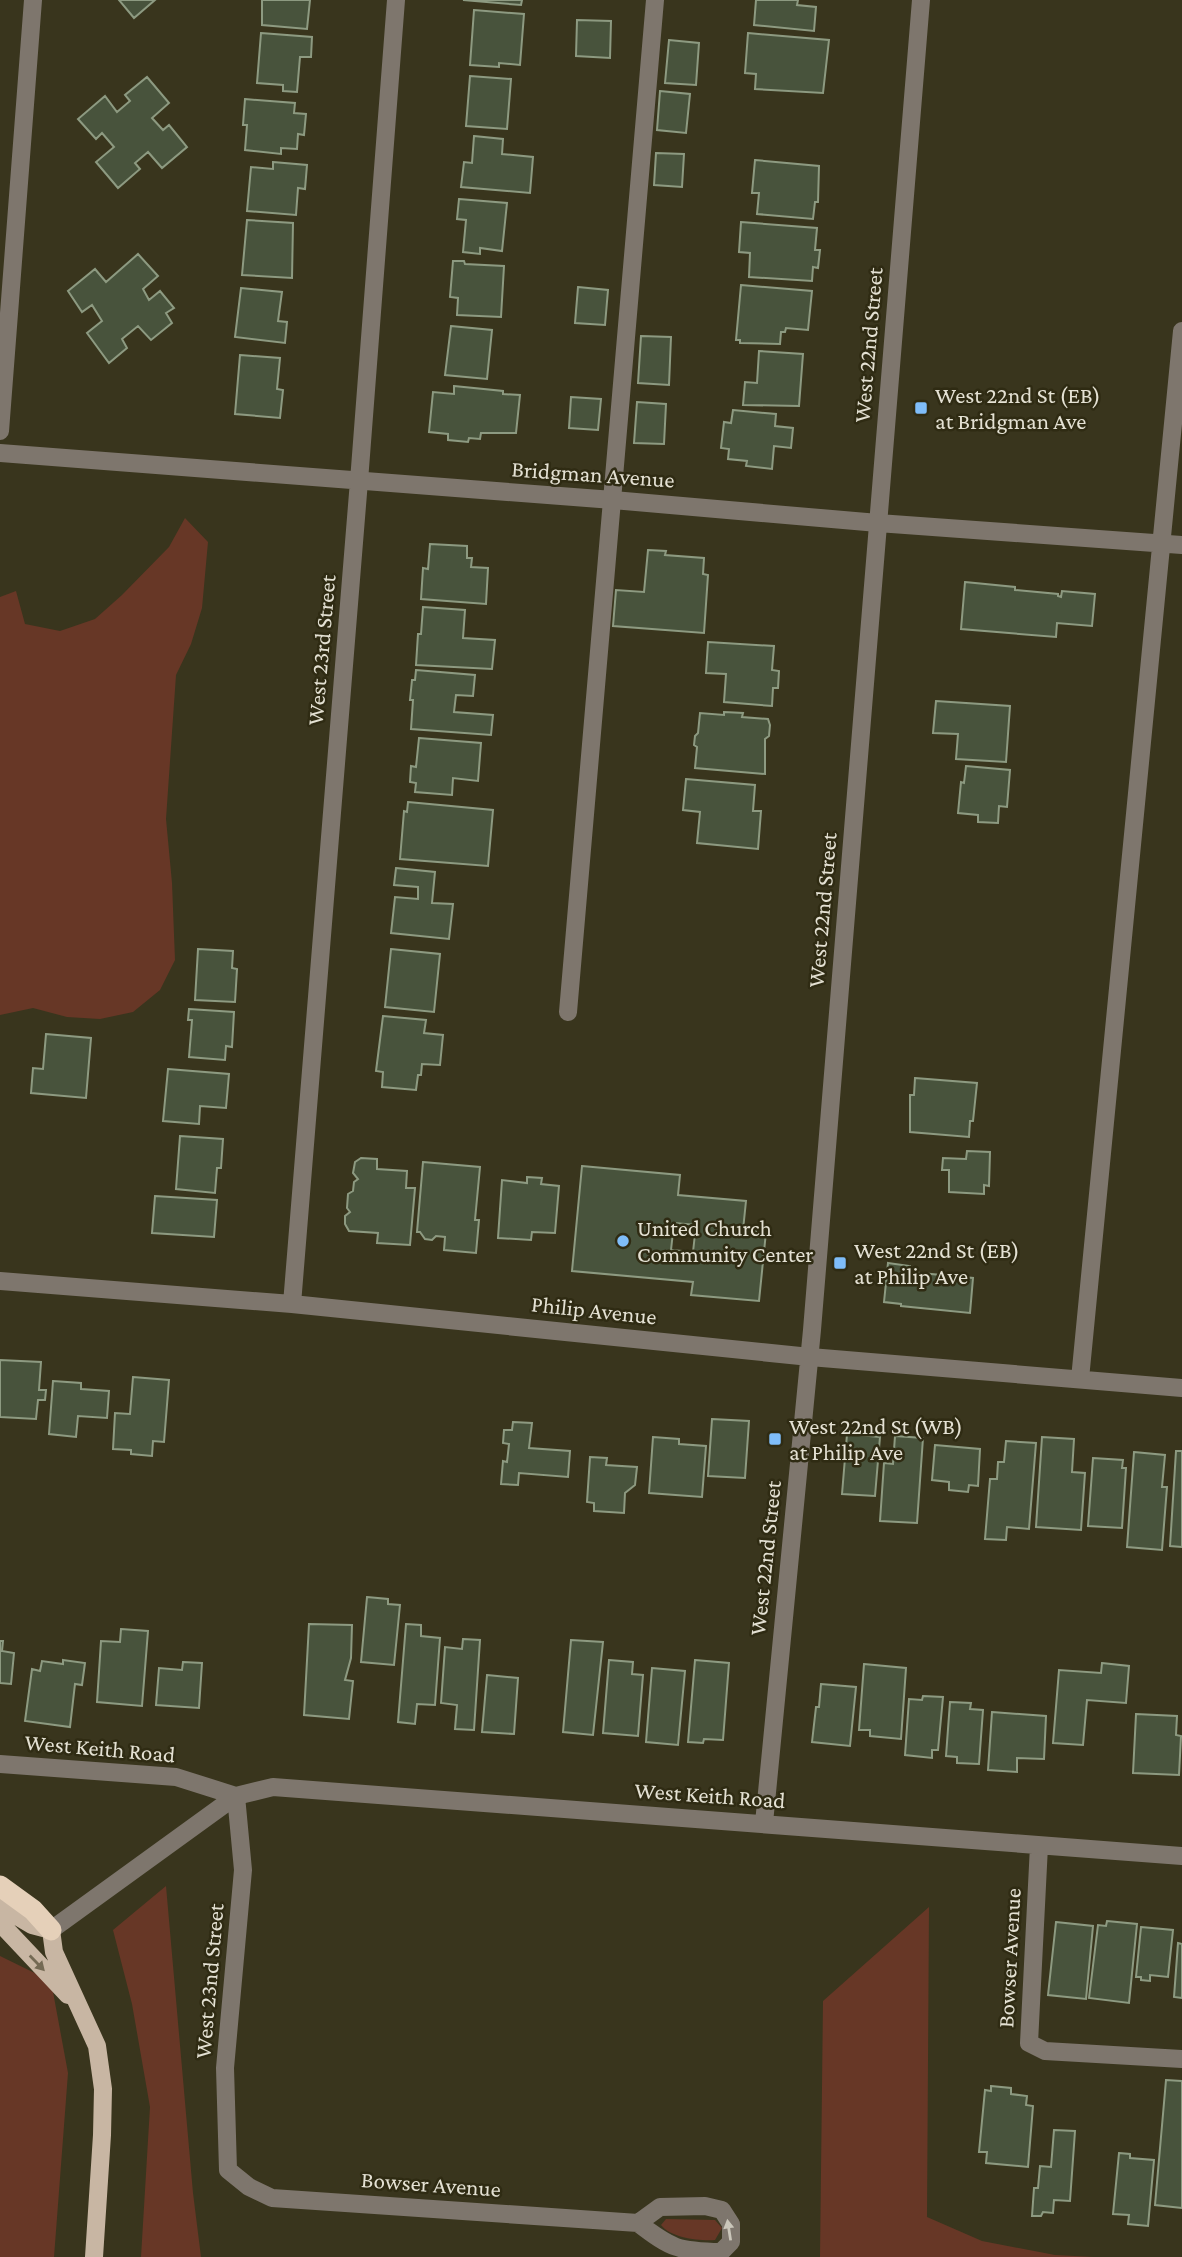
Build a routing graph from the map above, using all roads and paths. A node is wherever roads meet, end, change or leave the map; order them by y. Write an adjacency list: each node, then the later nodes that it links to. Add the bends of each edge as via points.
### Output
1 (33, 0): 6 (street)
2 (396, 0): 8 (street, West 23rd Street)
3 (655, 0): 9 (street)
4 (921, 0): 10 (street, West 22nd Street)
5 (1182, 331): 11 (street)
6 (0, 431)
7 (0, 453): 8 (street, Bridgman Avenue)
8 (359, 481): 9 (street, Bridgman Avenue); 15 (street, West 23rd Street)
9 (613, 500): 10 (street, Bridgman Avenue); 13 (street)
10 (878, 523): 11 (street, Bridgman Avenue); 16 (street, West 22nd Street)
11 (1161, 542): 12 (street, Bridgman Avenue); 17 (street)
12 (1182, 545)
13 (568, 1012)
14 (0, 1281): 15 (street, Philip Avenue)
15 (292, 1304): 16 (street, Philip Avenue)
16 (810, 1357): 17 (street, Philip Avenue); 21 (street, West 22nd Street)
17 (1080, 1379): 18 (street, Philip Avenue)
18 (1182, 1388)
19 (0, 1764): 20 (street, West Keith Road, via 176,1777)
20 (236, 1796): 21 (street, West Keith Road, via 273,1787); 27 (street, West Keith Road); 30 (street, West 23nd Street, via 243,1870 225,2068)
21 (764, 1823): 22 (street, West Keith Road)
22 (1039, 1846): 23 (street, West Keith Road); 29 (street, Bowser Avenue, via 1029,2043 1045,2051)
23 (1182, 1856)
24 (0, 1886): 27 (highway)
25 (0, 1906): 27 (main road, via 32,1925)
26 (0, 1923): 28 (main road, one-way to 28)
27 (51, 1930): 28 (main road, via 54,1952)
28 (76, 2003): 32 (main road, via 97,2046 103,2089)
29 (1182, 2059)
30 (228, 2170): 31 (street, Bowser Avenue, via 272,2198)
31 (638, 2223): 31 (street, one-way to 31, via 675,2248 721,2252 731,2242 731,2224 722,2210 705,2206 660,2207)
32 (94, 2257)

